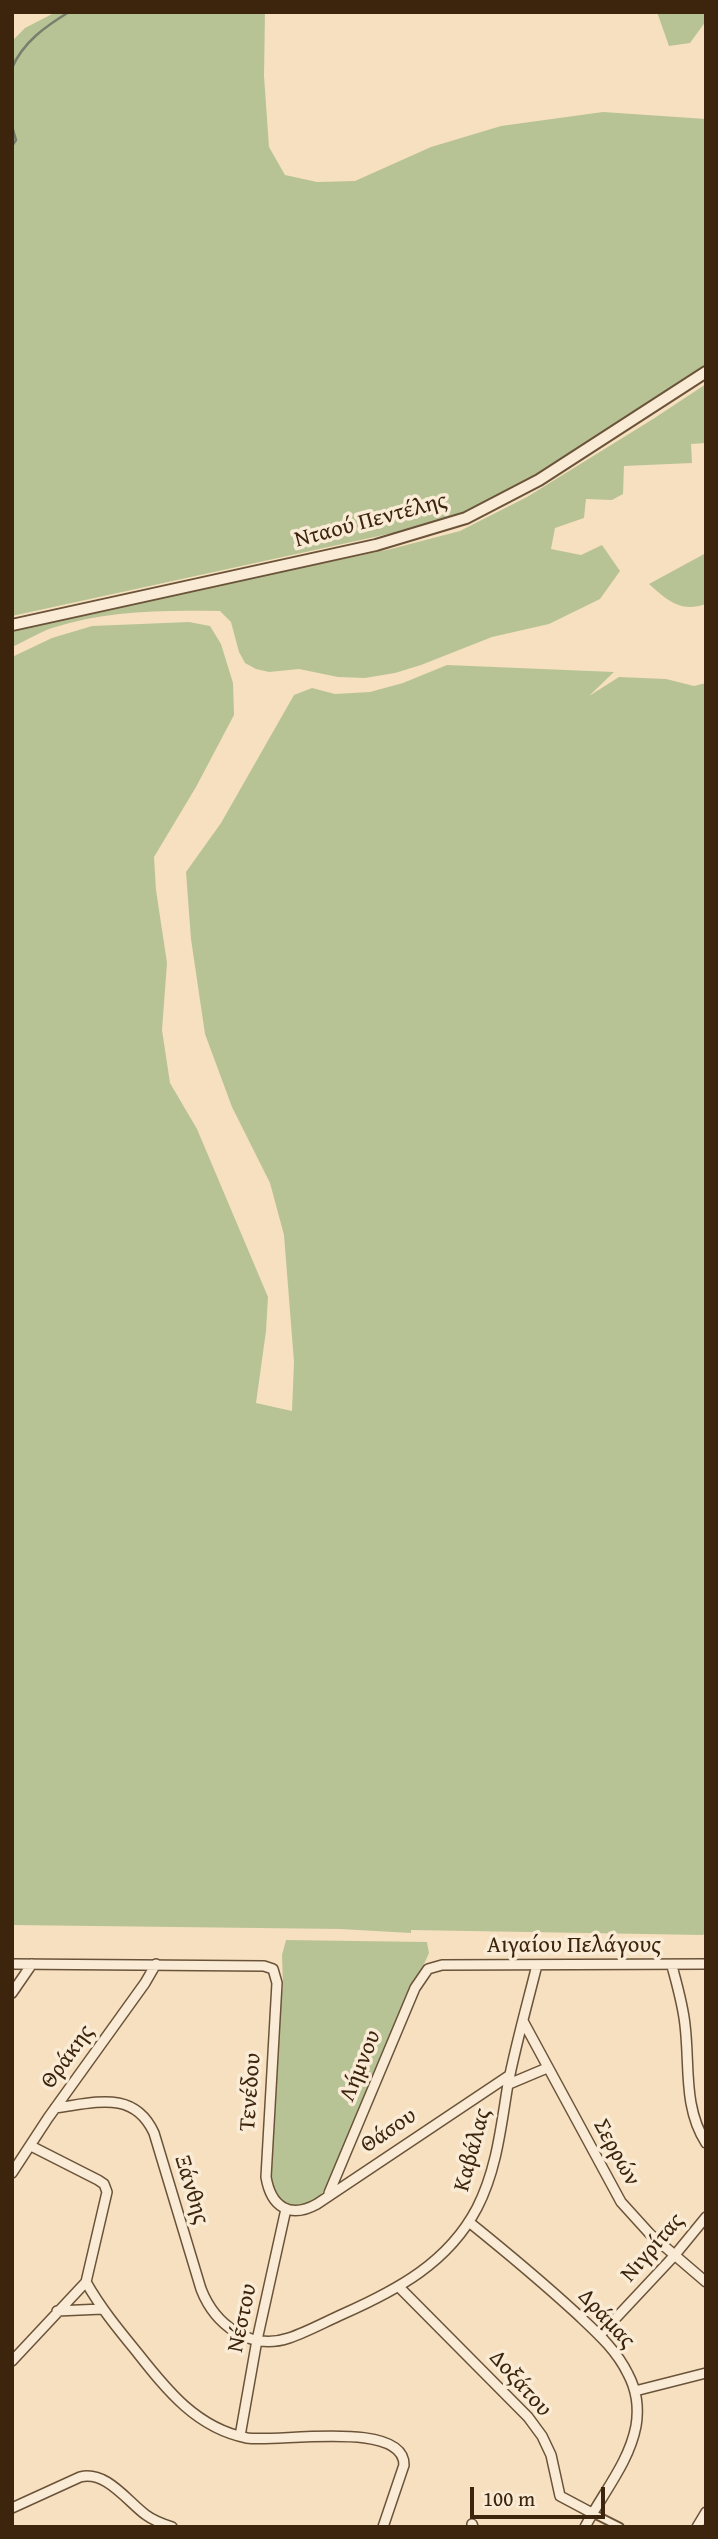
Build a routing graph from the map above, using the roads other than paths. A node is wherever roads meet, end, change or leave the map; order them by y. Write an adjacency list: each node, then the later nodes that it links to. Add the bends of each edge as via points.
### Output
1 (706, 372): 2 (street, Νταού Πεντέλης, via 538,480 466,518 376,545)
2 (12, 625)
3 (12, 1964): 4 (street)
4 (32, 1964): 5 (street); 10 (street)
5 (156, 1964): 14 (street, Θράκης); 19 (street, Τενέδου, via 273,1969 277,1980 266,2178 274,2199)
6 (706, 1964): 9 (street, Αιγαίου Πελάγους)
7 (442, 1965): 8 (street, Αιγαίου Πελάγους); 18 (street, Λήμνου, via 428,1969 418,1982)
8 (537, 1965): 9 (street, Αιγαίου Πελάγους); 11 (street, Καβάλας)
9 (672, 1966): 15 (street, via 684,2017 691,2110)
10 (12, 1993)
11 (523, 2021): 12 (street, Σερρών); 13 (street, Καβάλας)
12 (547, 2068): 13 (street, Θάσου); 22 (street, Σερρών, via 613,2191)
13 (510, 2079): 18 (street, Θάσου); 21 (street, Καβάλας, via 491,2175)
14 (55, 2108): 16 (street, Θράκης); 29 (street, Ξάνθης, via 118,2102 140,2112 156,2140 207,2303 232,2330)
15 (706, 2143)
16 (31, 2146): 17 (street, Θράκης); 23 (street, via 104,2184 107,2192)
17 (12, 2173)
18 (328, 2195): 19 (street, Θάσου, via 304,2210)
19 (286, 2209): 29 (street, Νέστου)
20 (706, 2217): 22 (street, Νιγρίτας)
21 (468, 2222): 25 (street, Καβάλας, via 436,2261); 28 (street, Δράμας)
22 (674, 2256): 24 (street, Σερρών); 28 (street, Νιγρίτας)
23 (86, 2282): 26 (street); 27 (street)
24 (706, 2282)
25 (399, 2287): 29 (street, Καβάλας, via 292,2337); 36 (street, Δοξάτου, via 528,2417 547,2446 561,2496)
26 (102, 2309): 27 (street); 33 (street, via 183,2405 211,2426)
27 (57, 2311): 30 (street)
28 (600, 2335): 32 (street, Δράμας, via 625,2367)
29 (257, 2340): 33 (street, Νέστου)
30 (12, 2361)
31 (706, 2373): 32 (street)
32 (635, 2392): 36 (street, Δράμας, via 636,2422 630,2446)
33 (240, 2437): 38 (street, via 357,2436 391,2446 401,2454 404,2465)
34 (12, 2508): 37 (street, via 90,2475 107,2482 149,2517)
35 (706, 2512): 41 (street)
36 (592, 2513): 39 (street, Δράμας); 40 (street)
37 (172, 2527)
38 (383, 2527)
39 (585, 2527)
40 (620, 2527)
41 (697, 2527)

